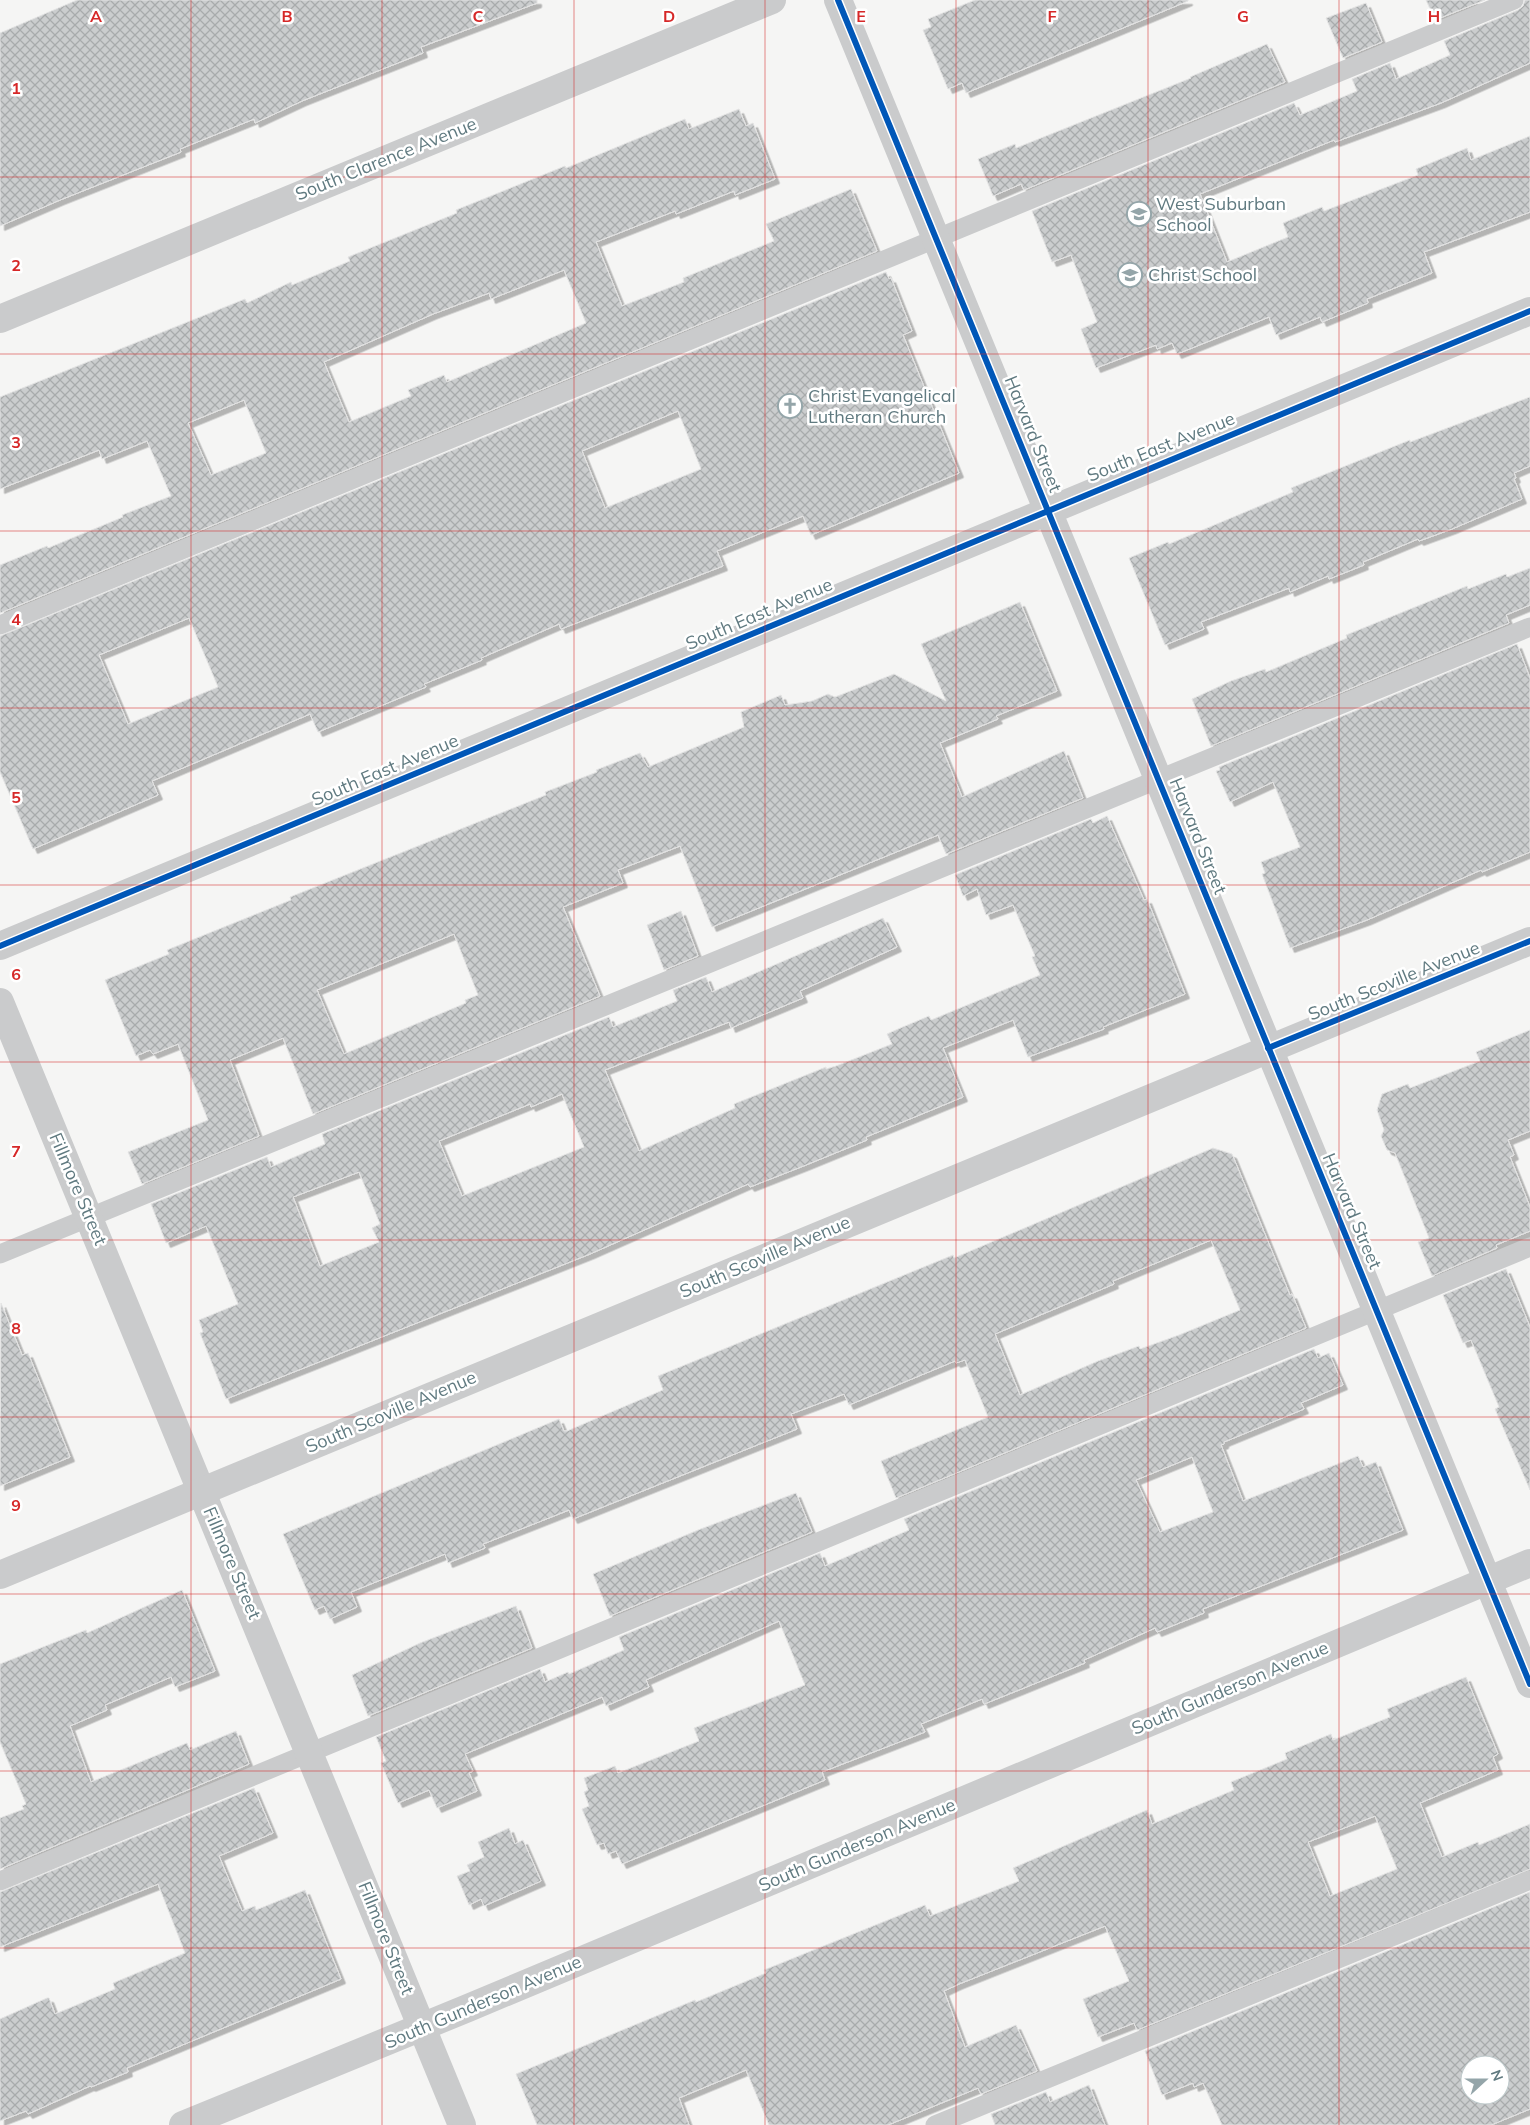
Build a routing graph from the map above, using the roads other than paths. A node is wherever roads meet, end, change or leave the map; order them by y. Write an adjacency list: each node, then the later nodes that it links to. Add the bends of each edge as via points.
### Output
1 (772, 0): 6 (street, South Clarence Avenue)
2 (838, 0): 4 (street, Harvard Street)
3 (1514, 0): 4 (lane)
4 (936, 238): 7 (street, Harvard Street); 8 (lane)
5 (1530, 311): 7 (street, South East Avenue)
6 (0, 319)
7 (1048, 509): 10 (street, Harvard Street); 12 (street, South East Avenue)
8 (0, 625)
9 (1530, 627): 10 (lane)
10 (1158, 779): 14 (street, Harvard Street); 15 (lane)
11 (1530, 941): 14 (street, South Scoville Avenue)
12 (0, 946)
13 (0, 1002): 15 (street, Fillmore Street)
14 (1268, 1048): 18 (street, Harvard Street); 19 (street, South Scoville Avenue)
15 (90, 1217): 17 (lane); 19 (street, Fillmore Street)
16 (1530, 1247): 18 (lane)
17 (0, 1254)
18 (1377, 1310): 22 (street, Harvard Street); 24 (lane)
19 (202, 1491): 21 (street, South Scoville Avenue); 24 (street, Fillmore Street)
20 (1530, 1563): 22 (street, South Gunderson Avenue)
21 (0, 1575)
22 (1488, 1580): 23 (street, Harvard Street); 27 (street, South Gunderson Avenue)
23 (1530, 1684)
24 (310, 1752): 26 (lane); 27 (street, Fillmore Street)
25 (1530, 1880): 30 (lane)
26 (0, 1881)
27 (422, 2027): 28 (street, South Gunderson Avenue); 29 (street, Fillmore Street)
28 (183, 2125)
29 (462, 2125)
30 (935, 2125)

